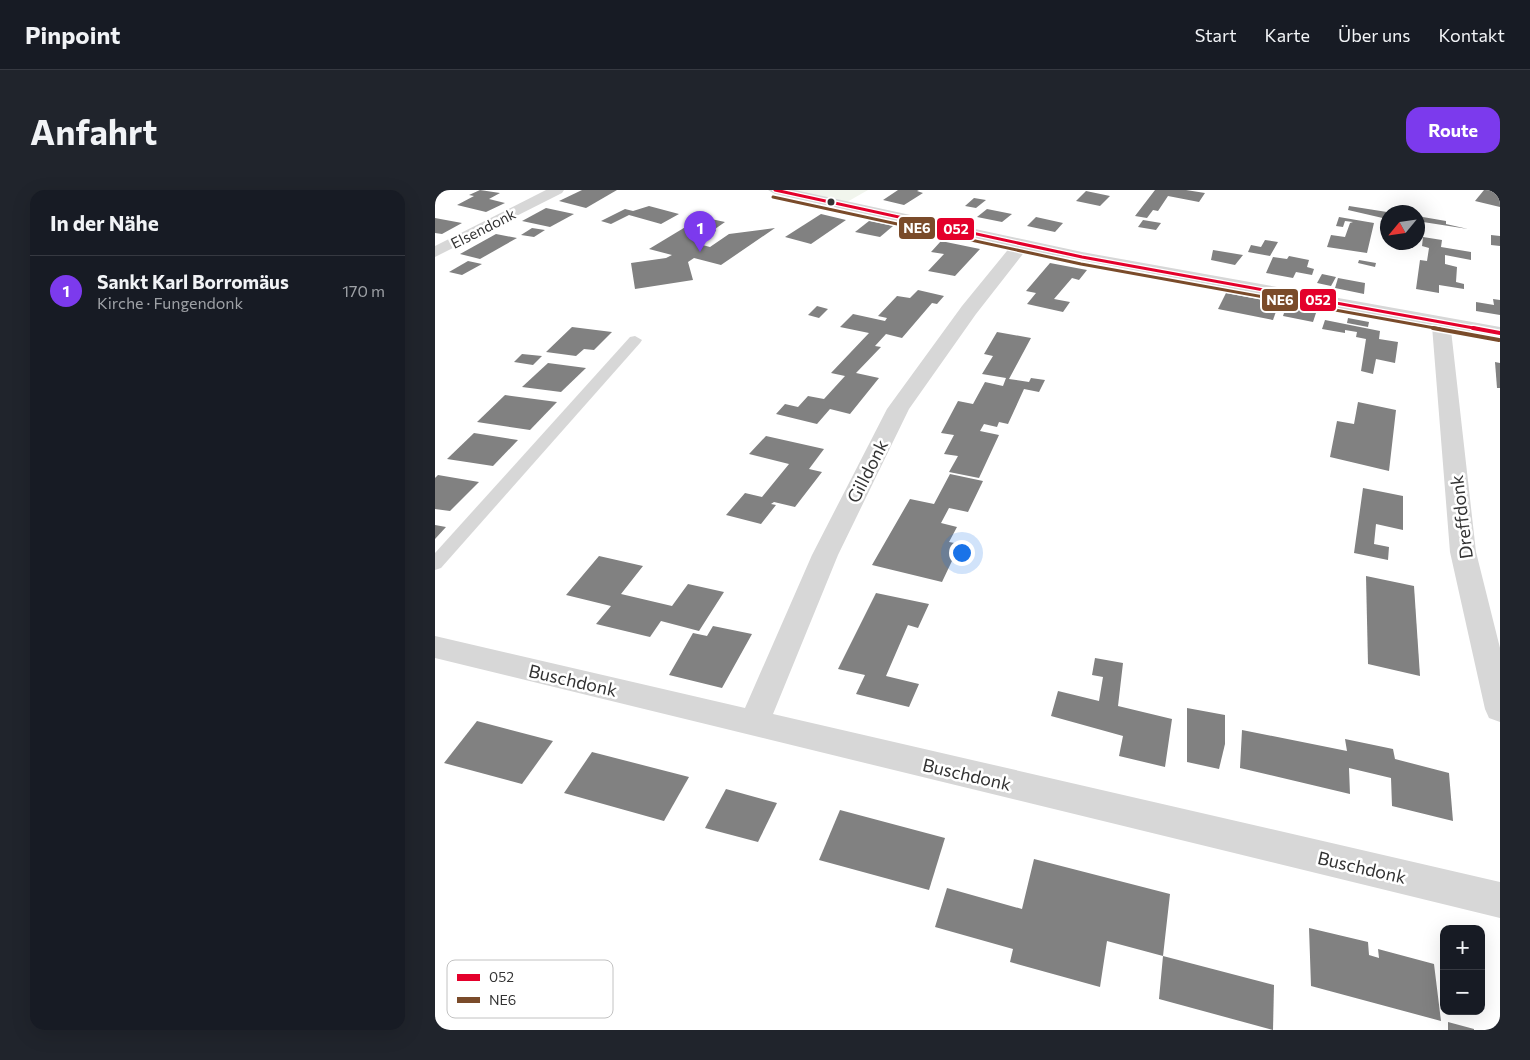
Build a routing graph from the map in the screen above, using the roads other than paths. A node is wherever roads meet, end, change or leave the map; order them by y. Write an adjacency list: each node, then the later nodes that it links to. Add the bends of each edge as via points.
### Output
1 (557, 190): 6 (street, Elsendonk)
2 (775, 190): 4 (street)
3 (873, 195): 4 (street)
4 (857, 206): 5 (street)
5 (1022, 244): 7 (street, via 1218,283); 13 (street, Gilldonk, via 969,310 898,409 825,555)
6 (435, 252)
7 (1441, 321): 8 (street); 12 (street, Dreffdonk, via 1463,552)
8 (1500, 333)
9 (635, 340): 10 (lane)
10 (435, 564)
11 (435, 648): 13 (street, Buschdonk)
12 (1500, 709)
13 (754, 723): 14 (street, Buschdonk)
14 (1500, 900)

